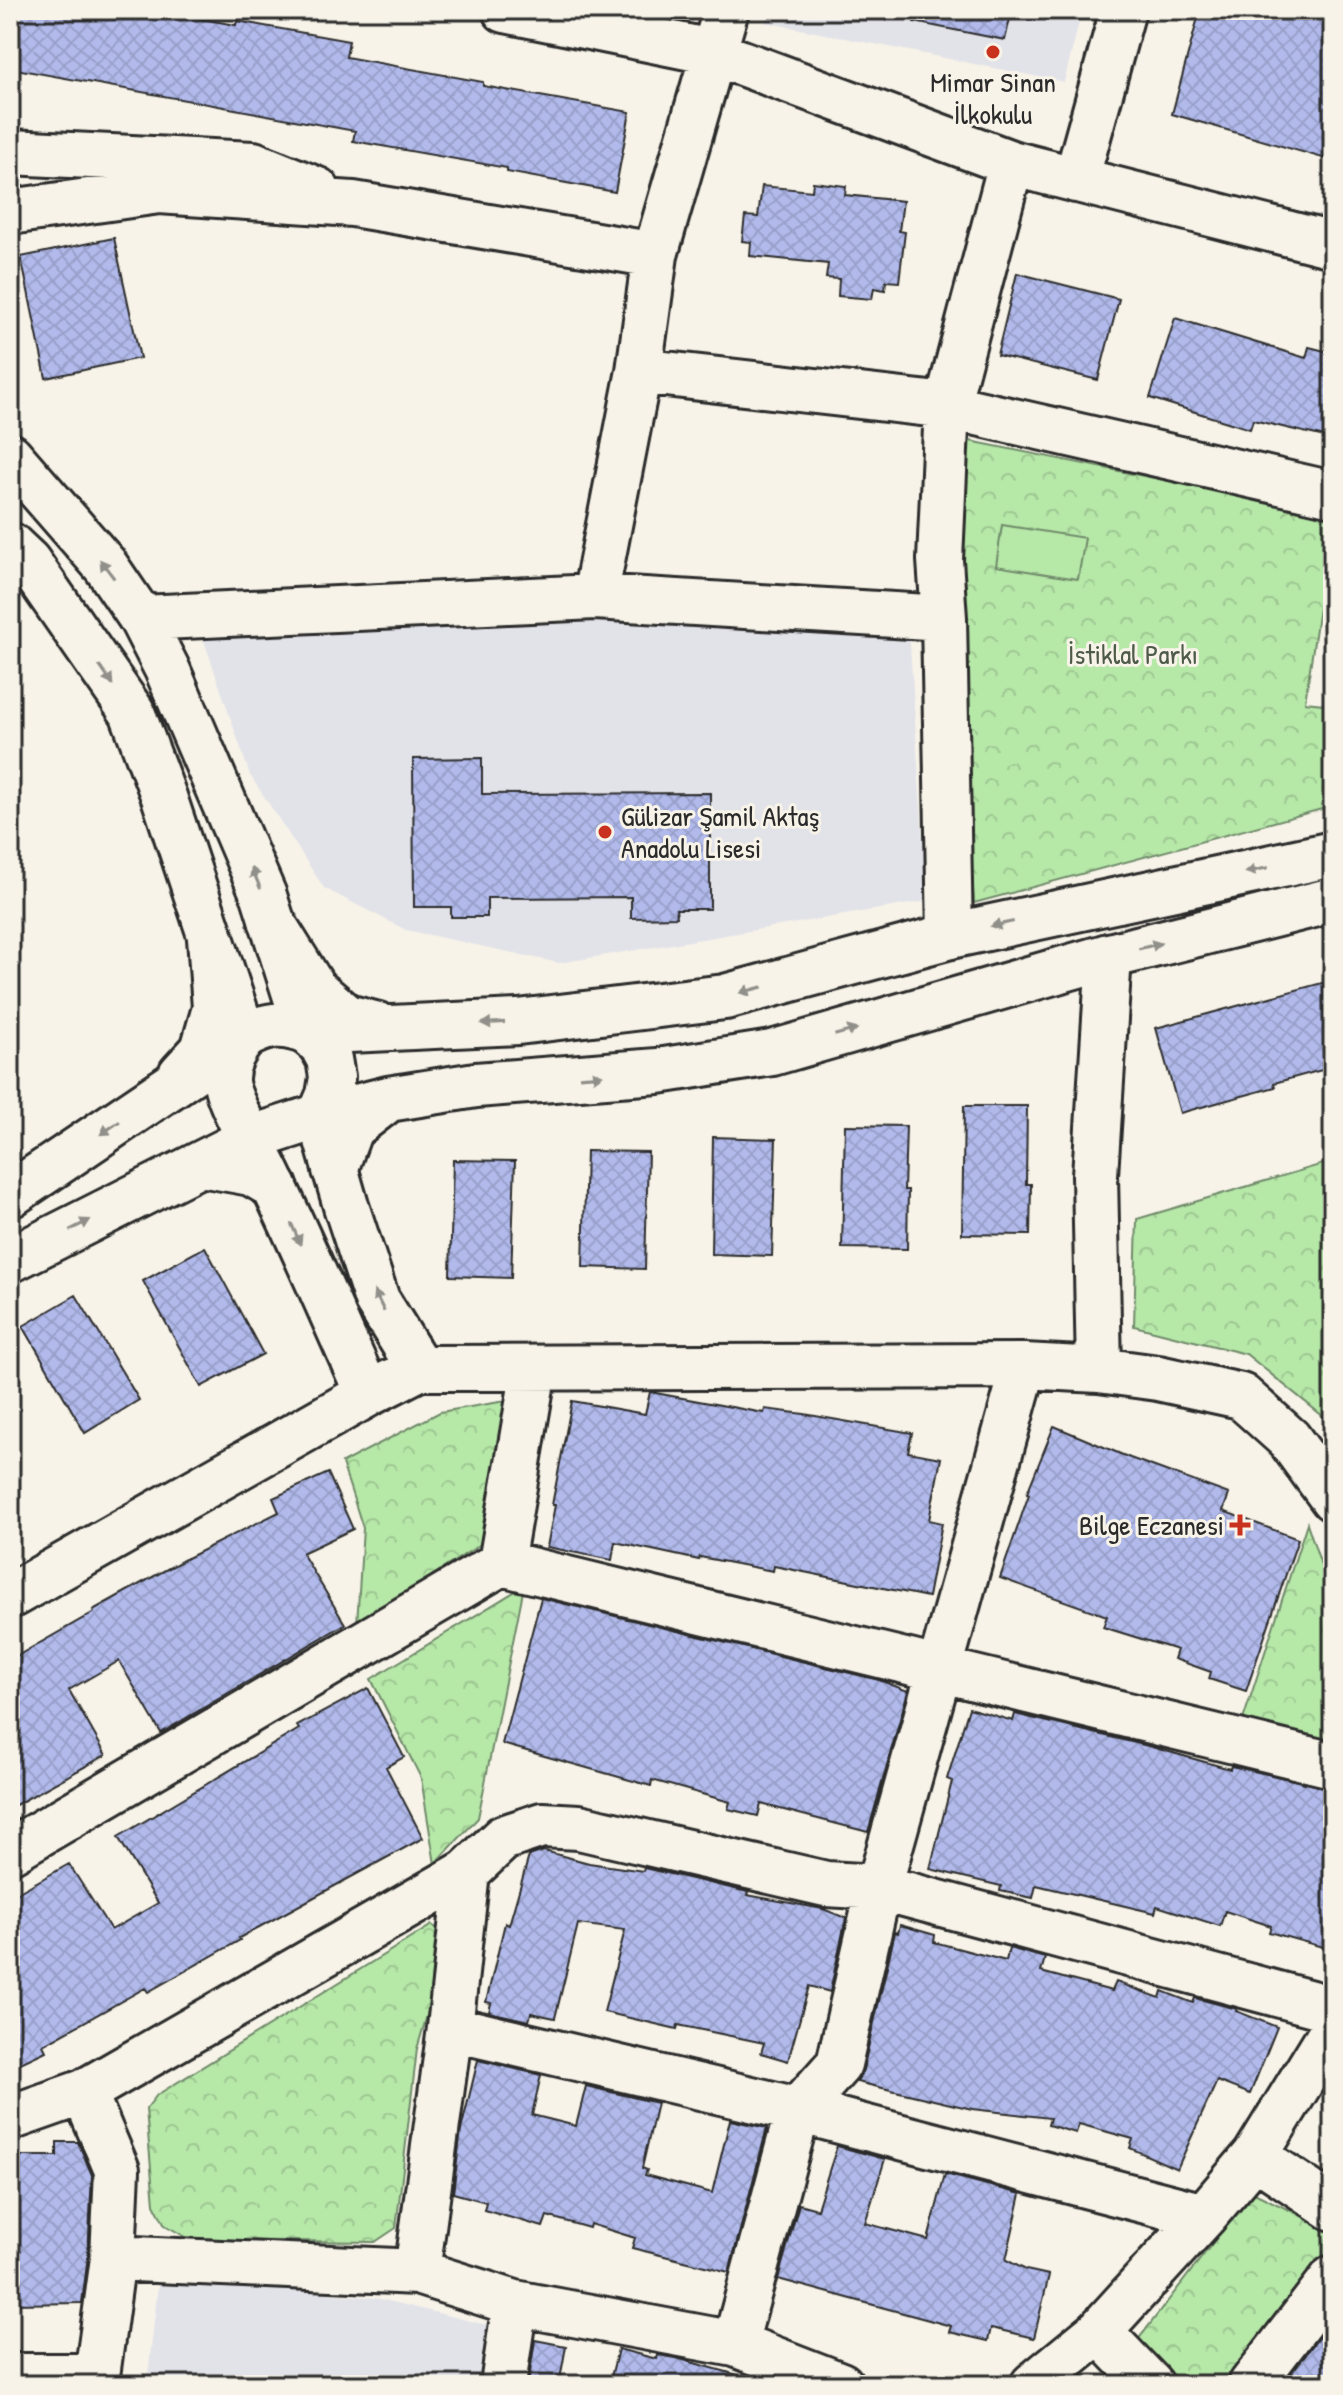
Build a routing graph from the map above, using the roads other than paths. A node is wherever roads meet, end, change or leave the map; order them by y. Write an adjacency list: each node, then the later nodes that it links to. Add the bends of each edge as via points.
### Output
1 (505, 10): 4 (street)
2 (726, 10): 4 (street)
3 (1123, 10): 7 (street)
4 (712, 52): 6 (street); 11 (street)
5 (10, 152): 8 (street, via 253,164)
6 (1011, 163): 7 (street); 13 (street)
7 (1076, 180): 10 (street)
8 (353, 204): 9 (street, via 159,191); 11 (street)
9 (10, 212)
10 (1333, 245)
11 (655, 255): 12 (street)
12 (639, 371): 13 (street); 17 (street)
13 (947, 406): 15 (street); 19 (street, via 940,560)
14 (10, 456): 18 (street, one-way to 14, via 105,565)
15 (1333, 494)
16 (16, 562): 24 (street, one-way to 24, via 132,712)
17 (595, 597): 18 (street); 19 (street)
18 (141, 618): 22 (street, one-way to 18)
19 (944, 618): 23 (street)
20 (1333, 854): 23 (street, one-way to 23)
21 (1333, 900): 25 (street, one-way to 21)
22 (271, 920): 26 (street, via 314,989 347,1017); 27 (street)
23 (950, 936): 26 (street, one-way to 26, via 725,997 518,1022)
24 (210, 938): 28 (street); 29 (street, via 215,1008 203,1050)
25 (1109, 956): 30 (street, one-way to 25, via 476,1085 658,1071 772,1053); 41 (street, via 1095,1175)
26 (388, 1028): 27 (street)
27 (307, 1032): 28 (street, via 274,1024); 31 (street, via 329,1059 331,1086)
28 (244, 1037): 29 (street); 32 (street, via 230,1058 226,1083)
29 (166, 1091): 36 (street, one-way to 36)
30 (388, 1099): 31 (street); 34 (street, via 350,1129)
31 (320, 1116): 32 (street); 34 (street)
32 (252, 1138): 33 (street); 35 (street)
33 (201, 1164): 35 (street, via 251,1173); 37 (street, one-way to 33)
34 (335, 1170): 39 (street, one-way to 34, via 377,1300)
35 (275, 1187): 42 (street, one-way to 42)
36 (10, 1195)
37 (10, 1260)
38 (1024, 1366): 40 (street); 41 (street); 46 (street)
39 (419, 1368): 40 (street); 42 (street)
40 (534, 1369): 44 (street)
41 (1099, 1370): 43 (street, via 1241,1396 1289,1439)
42 (368, 1394): 45 (street)
43 (1333, 1498)
44 (501, 1563): 46 (street); 48 (street)
45 (10, 1596)
46 (941, 1668): 47 (street); 50 (street)
47 (1333, 1765)
48 (10, 1851)
49 (467, 1872): 50 (street, via 503,1838 542,1825 579,1827 826,1884); 52 (street); 54 (street)
50 (879, 1887): 51 (street); 55 (street, via 839,2064)
51 (1333, 2009)
52 (450, 2028): 55 (street); 61 (street)
53 (1333, 2029): 57 (street)
54 (84, 2092): 56 (street); 60 (street, via 117,2170)
55 (798, 2110): 59 (street); 65 (street)
56 (10, 2118)
57 (1255, 2156): 58 (street); 59 (street)
58 (1333, 2208)
59 (1204, 2216): 64 (street)
60 (113, 2258): 61 (street); 67 (street)
61 (417, 2272): 63 (street)
62 (1333, 2278): 72 (street)
63 (515, 2303): 65 (street); 68 (street)
64 (1099, 2331): 70 (street); 71 (street)
65 (735, 2344): 69 (street)
66 (10, 2376): 67 (street)
67 (97, 2380)
68 (503, 2385)
69 (841, 2385)
70 (1033, 2385)
71 (1151, 2385)
72 (1251, 2385)

